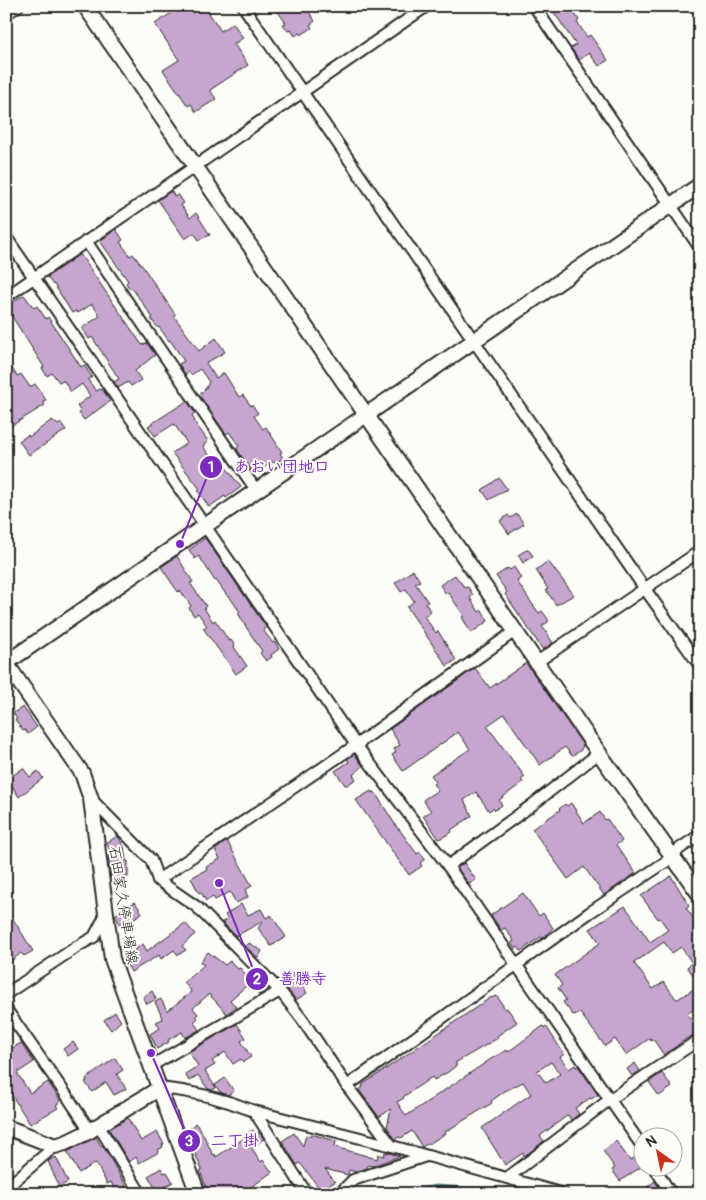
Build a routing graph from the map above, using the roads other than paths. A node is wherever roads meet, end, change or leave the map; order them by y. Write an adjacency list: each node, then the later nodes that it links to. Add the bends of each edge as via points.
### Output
1 (18, 6): 6 (street)
2 (85, 6): 8 (street)
3 (243, 6): 7 (street)
4 (426, 6): 7 (street)
5 (534, 6): 10 (street)
6 (6, 14)
7 (302, 92): 8 (street); 16 (street)
8 (195, 166): 12 (street); 17 (street)
9 (700, 185): 10 (street)
10 (671, 205): 13 (street); 16 (street)
11 (6, 237): 14 (street)
12 (86, 241): 14 (street); 18 (street)
13 (700, 248)
14 (34, 277): 15 (street); 19 (street)
15 (6, 297)
16 (474, 341): 17 (street); 21 (street)
17 (368, 415): 18 (street); 22 (street)
18 (256, 490): 19 (street)
19 (205, 526): 24 (street); 26 (street)
20 (700, 550): 21 (street)
21 (644, 589): 23 (street); 25 (street)
22 (515, 631): 23 (street); 26 (street)
23 (537, 662): 27 (street)
24 (6, 663): 28 (street, 石田家久停車場線, via 82,772)
25 (700, 666)
26 (356, 744): 31 (street); 32 (street)
27 (599, 753): 30 (street); 31 (street)
28 (91, 799): 32 (street, via 152,860); 34 (street, 石田家久停車場線)
29 (700, 834): 30 (street)
30 (673, 857): 33 (street); 35 (street)
31 (448, 866): 35 (street)
32 (158, 880): 36 (street, via 197,907)
33 (700, 895)
34 (106, 916): 37 (street, via 94,937); 40 (street, 石田家久停車場線, via 112,959)
35 (517, 965): 41 (street); 43 (street)
36 (280, 991): 40 (street); 41 (street)
37 (6, 994)
38 (6, 1009): 46 (street, via 84,1123)
39 (700, 1039): 43 (street)
40 (150, 1066): 42 (street, 石田家久停車場線)
41 (348, 1086): 49 (street)
42 (160, 1088): 44 (street, via 184,1090); 46 (street); 55 (street, 石田家久停車場線)
43 (609, 1100): 47 (street); 51 (street)
44 (254, 1111): 49 (street); 56 (street)
45 (6, 1127): 48 (street)
46 (93, 1128): 48 (street); 54 (street)
47 (634, 1135)
48 (55, 1146): 53 (street)
49 (392, 1146): 50 (street)
50 (426, 1156): 51 (street); 57 (street, via 353,1180)
51 (507, 1178): 58 (street)
52 (661, 1178): 59 (street)
53 (6, 1188)
54 (141, 1194)
55 (198, 1194)
56 (307, 1194)
57 (339, 1194)
58 (564, 1194)
59 (671, 1194)

